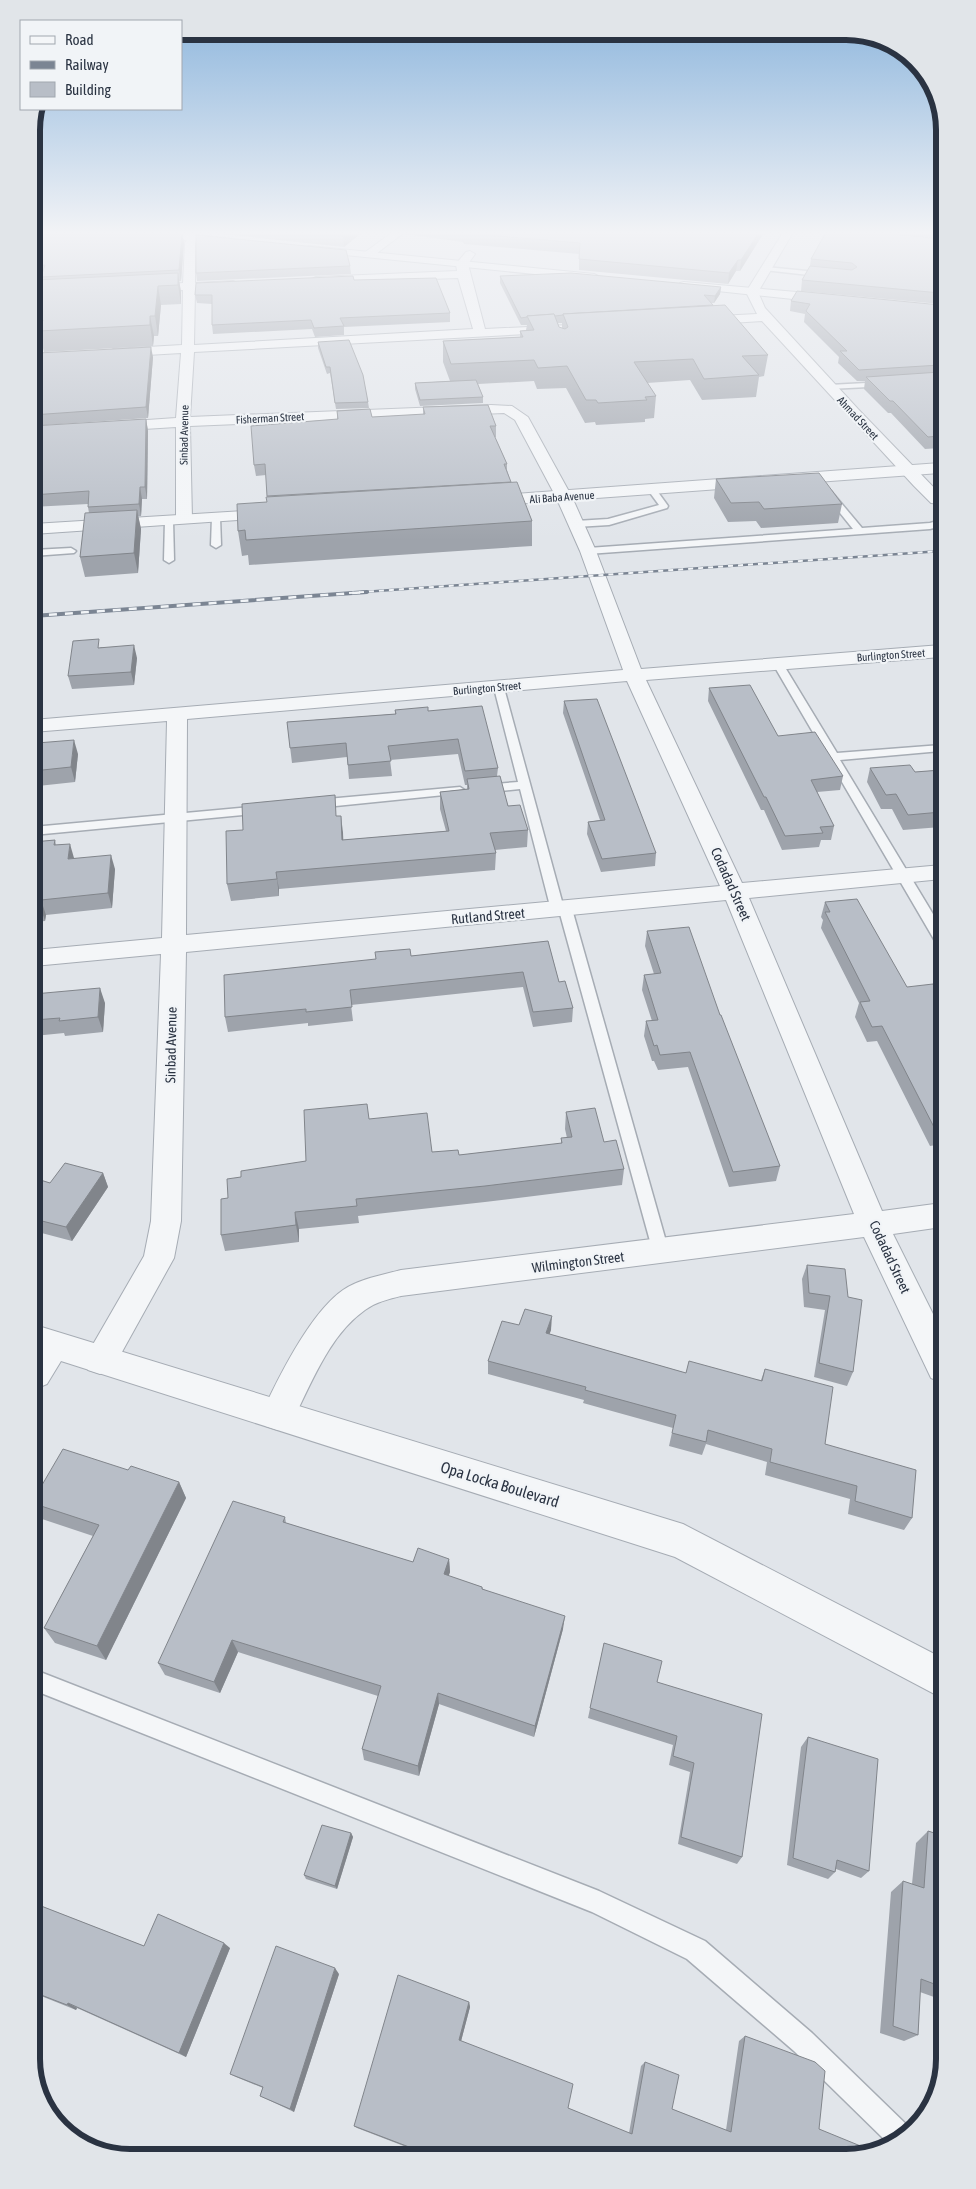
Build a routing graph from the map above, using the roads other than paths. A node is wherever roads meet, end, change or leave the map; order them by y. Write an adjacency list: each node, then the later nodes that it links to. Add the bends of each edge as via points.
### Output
1 (188, 336): 4 (street, Sinbad Avenue)
2 (422, 336): 4 (street)
3 (783, 336): 7 (street, Ahmad Street)
4 (188, 349): 5 (street); 9 (street, Sinbad Avenue)
5 (100, 354)
6 (894, 383): 7 (lane)
7 (829, 387): 12 (street, Ahmad Street)
8 (508, 409): 9 (street, Fisherman Street); 15 (street, Codadad Street, via 521,418)
9 (183, 422): 10 (street, Fisherman Street); 20 (street, Sinbad Avenue)
10 (40, 431)
11 (936, 468): 12 (street, Ali Baba Avenue)
12 (907, 470): 13 (street, Ali Baba Avenue); 16 (street, Ahmad Street)
13 (815, 477): 14 (street, Ali Baba Avenue); 24 (lane)
14 (652, 490): 15 (street, Ali Baba Avenue); 21 (lane, via 664,506 609,522)
15 (564, 497): 17 (street, Ali Baba Avenue); 21 (street, Codadad Street)
16 (936, 499)
17 (470, 502)
18 (294, 512): 19 (street)
19 (216, 517): 20 (street); 25 (lane)
20 (177, 520): 23 (street); 29 (lane)
21 (576, 524): 27 (street, Codadad Street)
22 (936, 524): 24 (lane)
23 (40, 529)
24 (859, 531): 27 (lane)
25 (216, 545)
26 (71, 551): 28 (lane)
27 (588, 551): 32 (street, Codadad Street)
28 (40, 553)
29 (169, 560)
30 (936, 652): 31 (street, Burlington Street)
31 (778, 664): 32 (street, Burlington Street); 37 (lane)
32 (634, 675): 33 (street, Burlington Street); 45 (street, Codadad Street)
33 (499, 688): 34 (street, Burlington Street); 38 (lane)
34 (178, 714): 35 (street, Burlington Street); 41 (street, Sinbad Avenue)
35 (40, 725)
36 (936, 748): 37 (lane)
37 (833, 757): 44 (lane)
38 (525, 785): 39 (lane); 46 (lane)
39 (306, 805)
40 (277, 808): 41 (lane)
41 (177, 817): 42 (lane); 48 (street, Sinbad Avenue)
42 (40, 830)
43 (936, 873): 44 (street, Rutland Street)
44 (904, 876): 45 (street, Rutland Street); 47 (lane)
45 (735, 893): 46 (street, Rutland Street); 51 (street, Codadad Street)
46 (562, 909): 48 (street, Rutland Street); 52 (lane)
47 (936, 931)
48 (172, 945): 49 (street, Rutland Street); 56 (street, Sinbad Avenue, via 168,1205 163,1244 153,1269)
49 (40, 957)
50 (936, 1216): 51 (street, Wilmington Street)
51 (874, 1224): 52 (street, Wilmington Street); 54 (street, Codadad Street)
52 (662, 1252): 57 (street, Wilmington Street, via 401,1283 367,1293 331,1320)
53 (44, 1342): 55 (street); 56 (street, Opa Locka Boulevard)
54 (936, 1353)
55 (40, 1356)
56 (100, 1360): 57 (street, Opa Locka Boulevard)
57 (278, 1415): 58 (street, Opa Locka Boulevard, via 683,1542)
58 (936, 1676)
59 (40, 1682): 60 (lane, via 599,1903 696,1950 804,2042)
60 (897, 2133)

